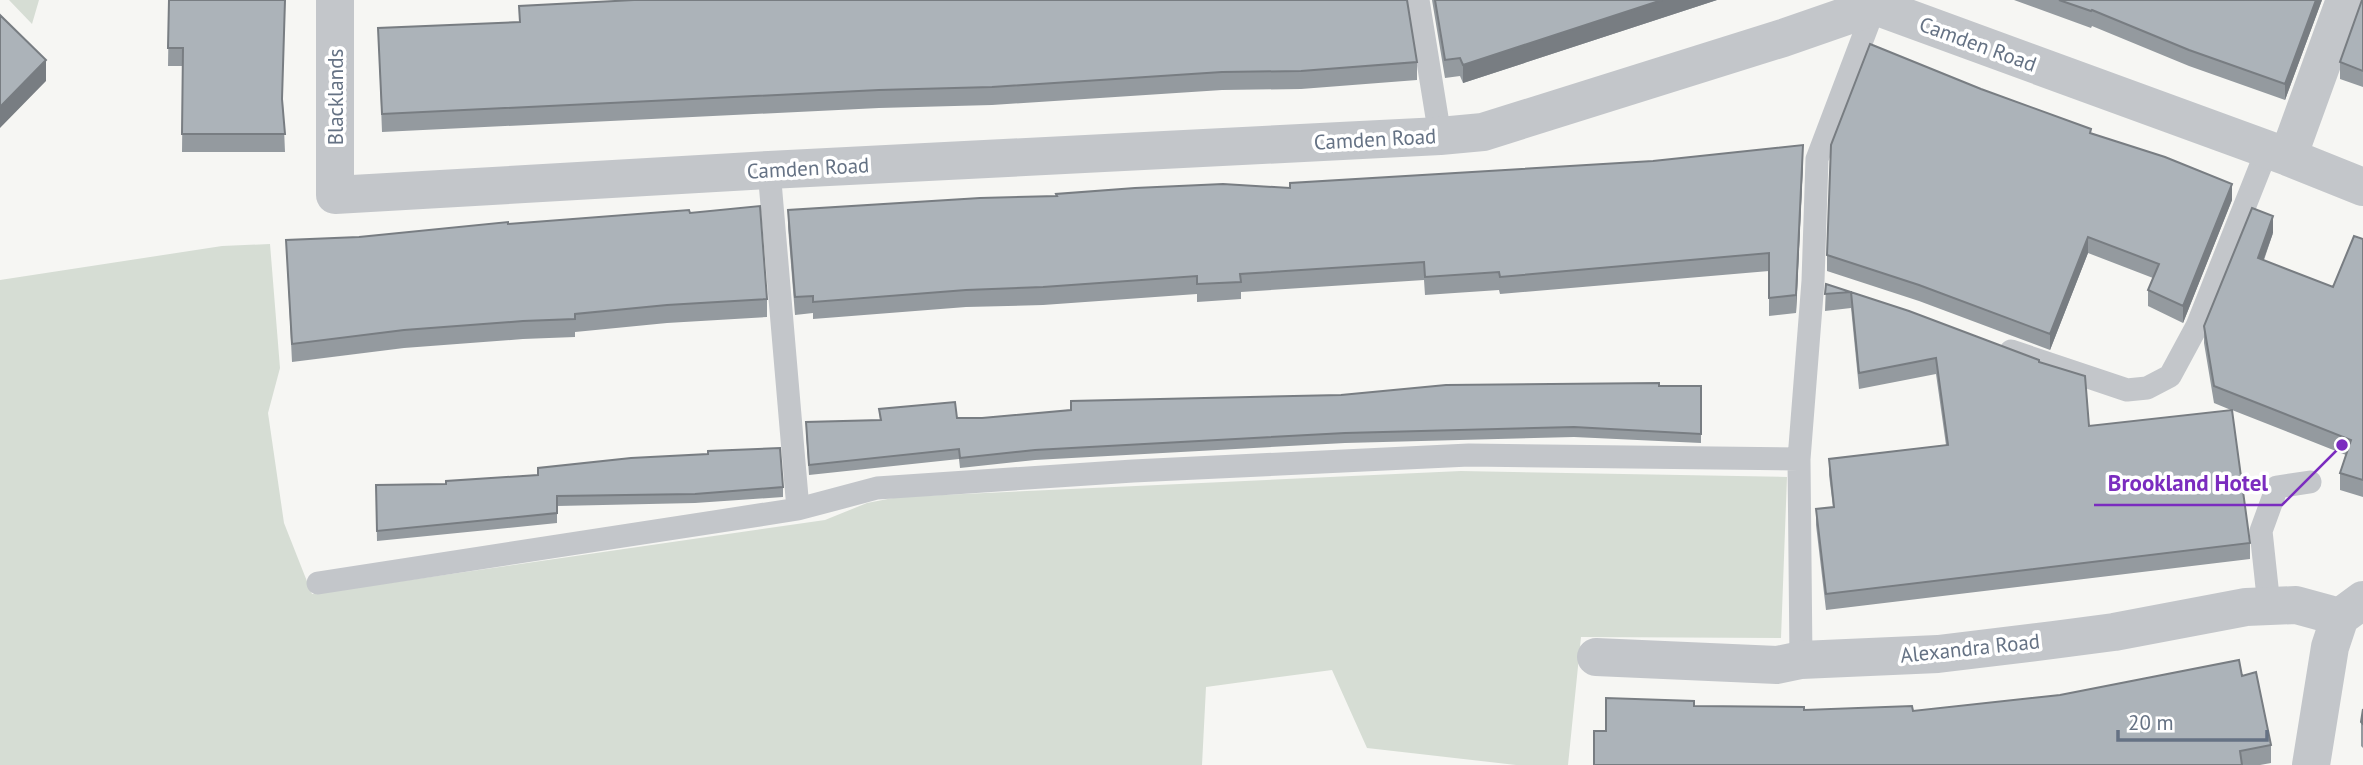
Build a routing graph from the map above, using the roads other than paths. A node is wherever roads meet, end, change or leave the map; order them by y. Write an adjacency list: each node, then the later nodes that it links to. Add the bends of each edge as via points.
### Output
1 (335, 0): 9 (street, Blacklands)
2 (1418, 0): 5 (lane)
3 (2345, 0): 6 (street)
4 (1892, 7): 5 (street, Camden Road, via 1483,132); 6 (street, Camden Road); 10 (lane, via 1817,159)
5 (1440, 136): 7 (street, Camden Road)
6 (2278, 154): 8 (street, Camden Road); 12 (lane, via 2170,376 2147,388 2127,390)
7 (769, 170): 9 (street, Camden Road); 15 (lane)
8 (2363, 187)
9 (335, 195)
10 (1813, 281): 11 (lane); 13 (lane)
11 (1838, 290)
12 (1992, 344)
13 (1799, 459): 15 (lane, via 1469,455 1161,469 877,488); 20 (lane)
14 (2310, 482): 17 (lane, via 2277,487 2261,531)
15 (798, 509): 16 (lane)
16 (318, 583)
17 (2269, 606): 18 (street, Alexandra Road); 20 (street, Alexandra Road, via 1938,654)
18 (2352, 609): 21 (street, via 2330,647)
19 (1596, 657): 20 (street, Alexandra Road, via 1777,666)
20 (1801, 660)
21 (2311, 765)

